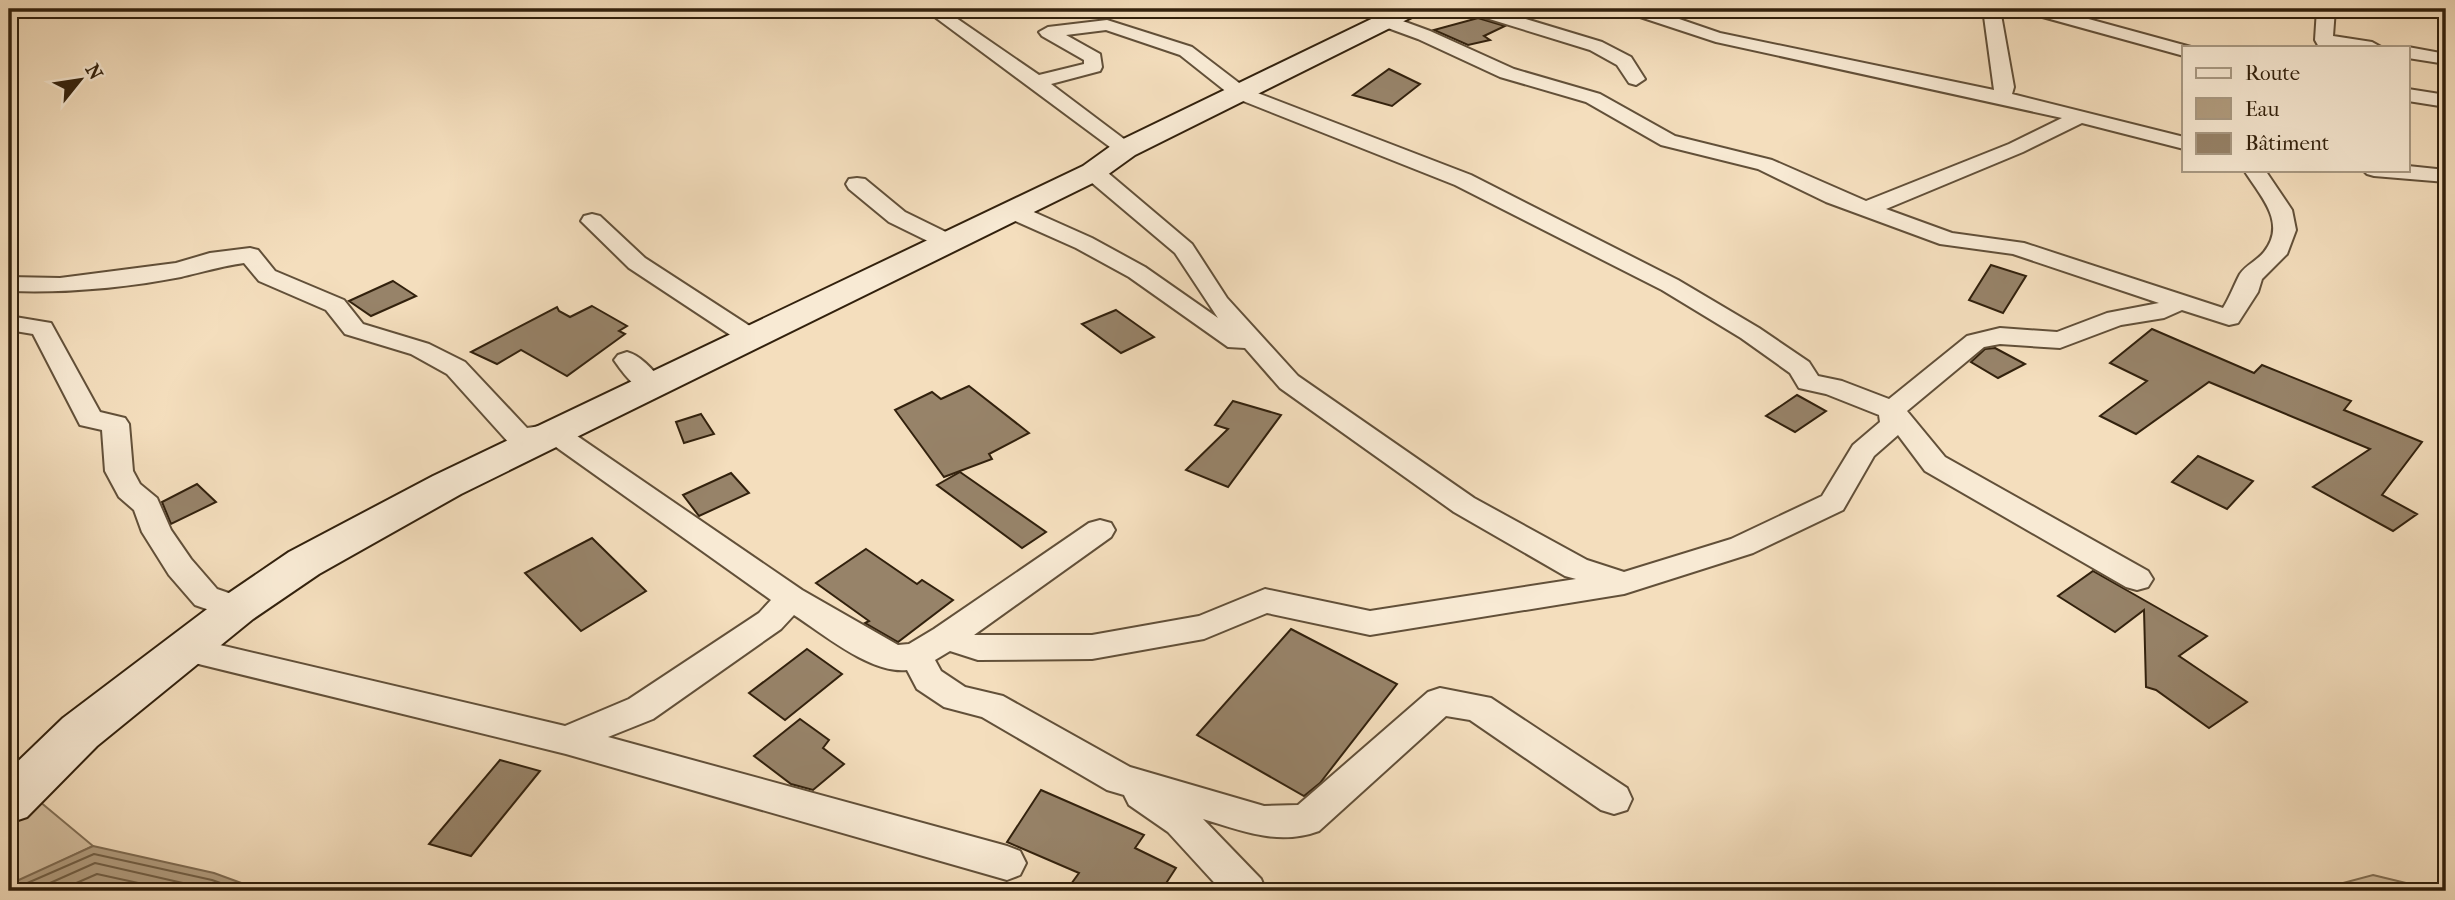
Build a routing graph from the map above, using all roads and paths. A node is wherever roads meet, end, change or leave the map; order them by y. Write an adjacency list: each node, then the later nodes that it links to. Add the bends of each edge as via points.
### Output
1 (932, 9): 14 (street)
2 (1476, 9): 13 (street, via 1596,46 1624,61)
3 (1634, 9): 17 (street, via 1716,37)
4 (1992, 9): 17 (street, via 2004,87)
5 (2034, 9): 10 (street)
6 (2326, 9): 8 (street)
7 (1396, 15): 15 (main road); 27 (street, via 1424,35 1507,73 1593,98 1668,141 1765,164)
8 (2326, 43): 9 (street)
9 (2360, 46)
10 (2182, 50)
11 (2410, 53): 12 (street)
12 (2446, 59)
13 (1636, 79)
14 (1036, 82): 15 (street, via 1093,67 1093,58 1048,32 1107,25 1186,51); 21 (street)
15 (1240, 93): 21 (main road); 38 (street, via 1514,204 1670,285 1800,369 1808,382)
16 (2410, 95): 18 (street)
17 (2001, 97): 19 (street)
18 (2446, 101)
19 (2078, 118): 20 (street); 27 (street)
20 (2182, 143)
21 (1125, 149): 24 (main road)
22 (2255, 172): 32 (street, via 2285,220 2285,233 2268,266 2251,276 2229,318)
23 (2408, 172): 25 (street)
24 (1093, 173): 28 (main road); 36 (street, via 1184,249 1218,302)
25 (2446, 176)
26 (858, 184): 30 (street, via 897,217)
27 (1866, 209): 32 (street, via 1948,239 2016,248 2050,258)
28 (1010, 210): 30 (main road); 36 (street, via 1137,272 1206,318)
29 (592, 221): 34 (street, via 637,263)
30 (948, 242): 34 (main road)
31 (9, 284): 39 (street, via 60,285 166,272 250,255 267,276 335,305 355,330 420,349 456,368 520,438)
32 (2178, 302): 38 (street, via 2164,311 2116,318 2060,340 2000,335 1976,341)
33 (9, 323): 44 (street, via 42,328 90,419 115,424 118,471 129,490 147,505 157,532 180,567 206,597)
34 (751, 337): 37 (main road)
35 (627, 360): 37 (street)
36 (1289, 383): 42 (street, via 1464,505 1576,568)
37 (653, 387): 39 (main road)
38 (1892, 410): 41 (street, via 1935,464); 42 (street, via 1894,424 1863,452 1833,503 1742,547)
39 (554, 433): 43 (street); 44 (main road, via 304,562)
40 (1100, 530): 45 (street)
41 (2137, 579)
42 (1624, 583): 45 (street, via 1370,624 1265,601 1204,627 1092,647 978,648)
43 (791, 597): 47 (street, via 880,653); 48 (street, via 770,621 641,709)
44 (238, 608): 46 (main road)
45 (946, 638): 47 (street)
46 (186, 649): 48 (street); 51 (main road, via 80,733)
47 (916, 656): 49 (street, via 929,680 956,698 991,706)
48 (566, 740): 52 (street)
49 (1120, 779): 50 (street, via 1264,822 1306,820 1440,701 1479,708); 53 (street, via 1181,821)
50 (1614, 799)
51 (9, 802)
52 (1007, 863)
53 (1247, 891)

